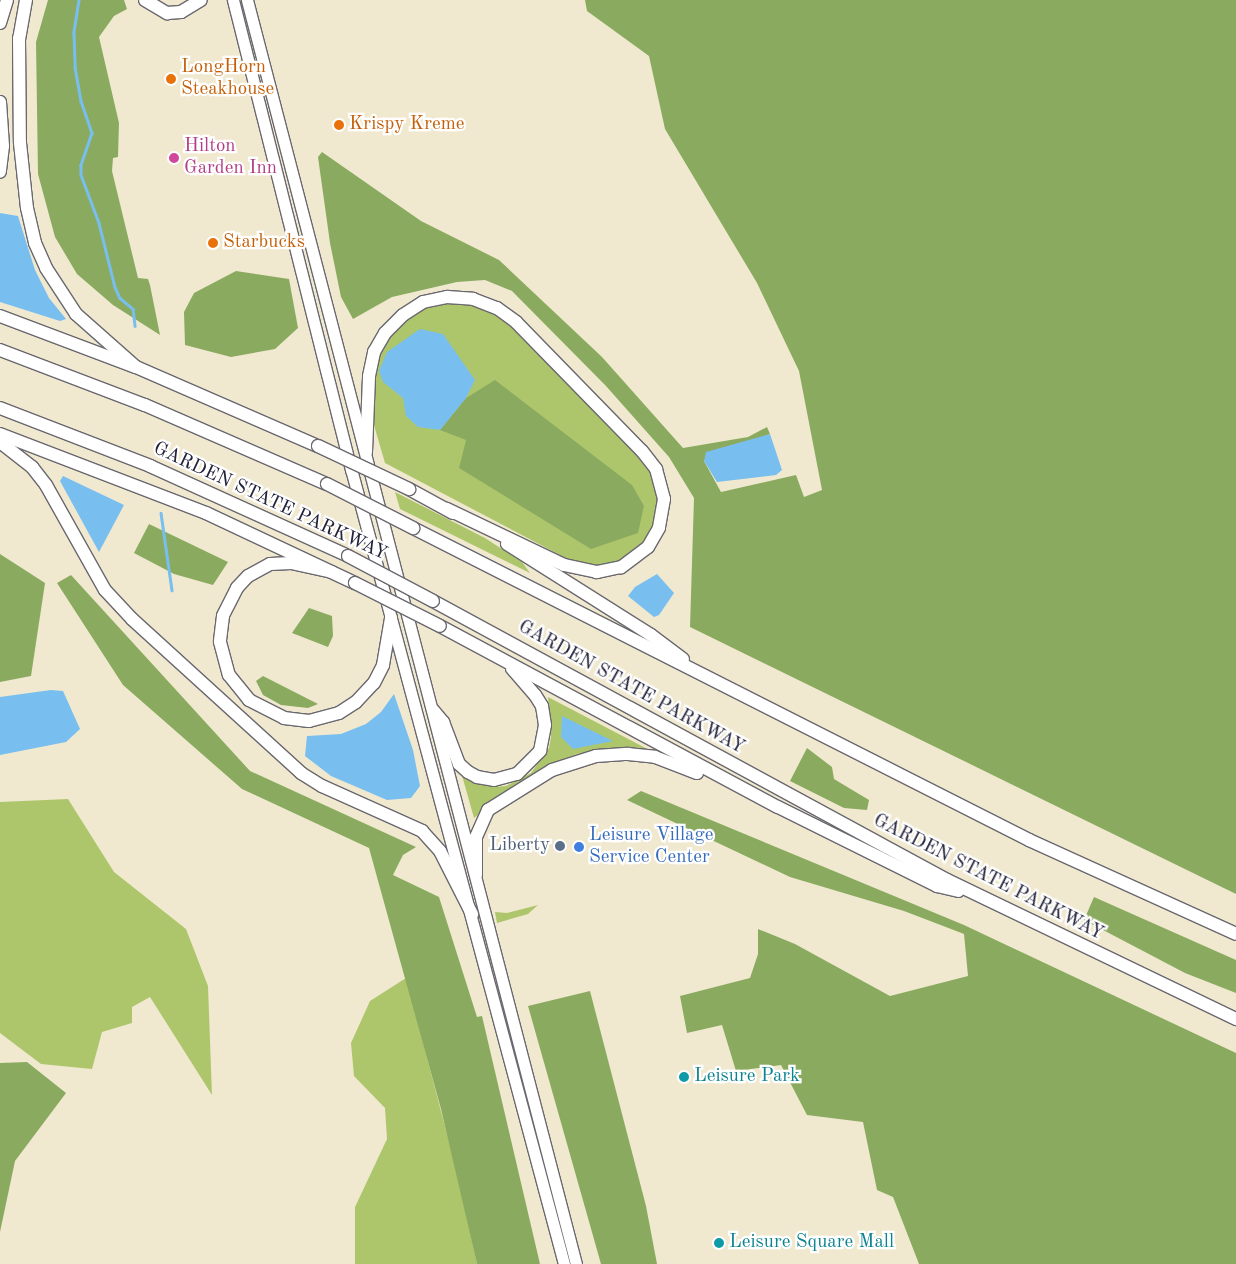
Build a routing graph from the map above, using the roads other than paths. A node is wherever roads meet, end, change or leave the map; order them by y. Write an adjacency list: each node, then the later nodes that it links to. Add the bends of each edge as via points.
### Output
1 (7, 0): 7 (highway)
2 (26, 0): 12 (highway, via 19,38 20,143 27,208 35,243 46,268 76,314)
3 (144, 0): 4 (highway, via 167,13 181,12)
4 (201, 0)
5 (232, 0): 19 (highway)
6 (248, 0): 16 (highway)
7 (0, 23)
8 (0, 102): 9 (highway, via 3,146)
9 (0, 172)
10 (0, 316): 12 (highway)
11 (0, 350): 21 (highway, GARDEN STATE PARKWAY, bridge, via 146,405 327,484)
12 (136, 367): 17 (highway, bridge, via 318,446)
13 (0, 408): 25 (highway, GARDEN STATE PARKWAY, bridge, via 150,466 348,556)
14 (0, 434): 18 (highway, via 206,513)
15 (0, 442): 26 (highway, via 20,455 46,485 105,590 132,619 301,773 322,786 422,831 440,851)
16 (366, 452): 17 (highway, via 369,376 374,352 384,334 402,315 423,302 447,297 473,299 497,308 516,322 642,451 656,469 664,499 660,528 648,547 621,567 597,572 564,565); 22 (highway)
17 (447, 509): 21 (highway, via 651,635)
18 (332, 572): 19 (highway, via 286,563 270,564 248,576 237,588 223,616 220,642 229,675 249,700 284,718 309,721 339,713 356,702 374,683 383,665); 20 (highway, bridge)
19 (391, 618): 26 (highway)
20 (503, 660): 22 (highway, via 542,706 545,725 540,751 522,770 494,780 468,772 459,764 443,722); 23 (highway)
21 (711, 680): 27 (highway, GARDEN STATE PARKWAY, via 1078,864)
22 (433, 710): 24 (highway)
23 (718, 776): 24 (highway, via 703,776 655,757 628,754 596,756 561,766 488,810 476,836); 25 (highway, via 937,886)
24 (476, 875): 30 (highway)
25 (978, 896): 28 (highway, GARDEN STATE PARKWAY)
26 (472, 914): 29 (highway)
27 (1236, 934)
28 (1236, 1019)
29 (564, 1264)
30 (576, 1264)

